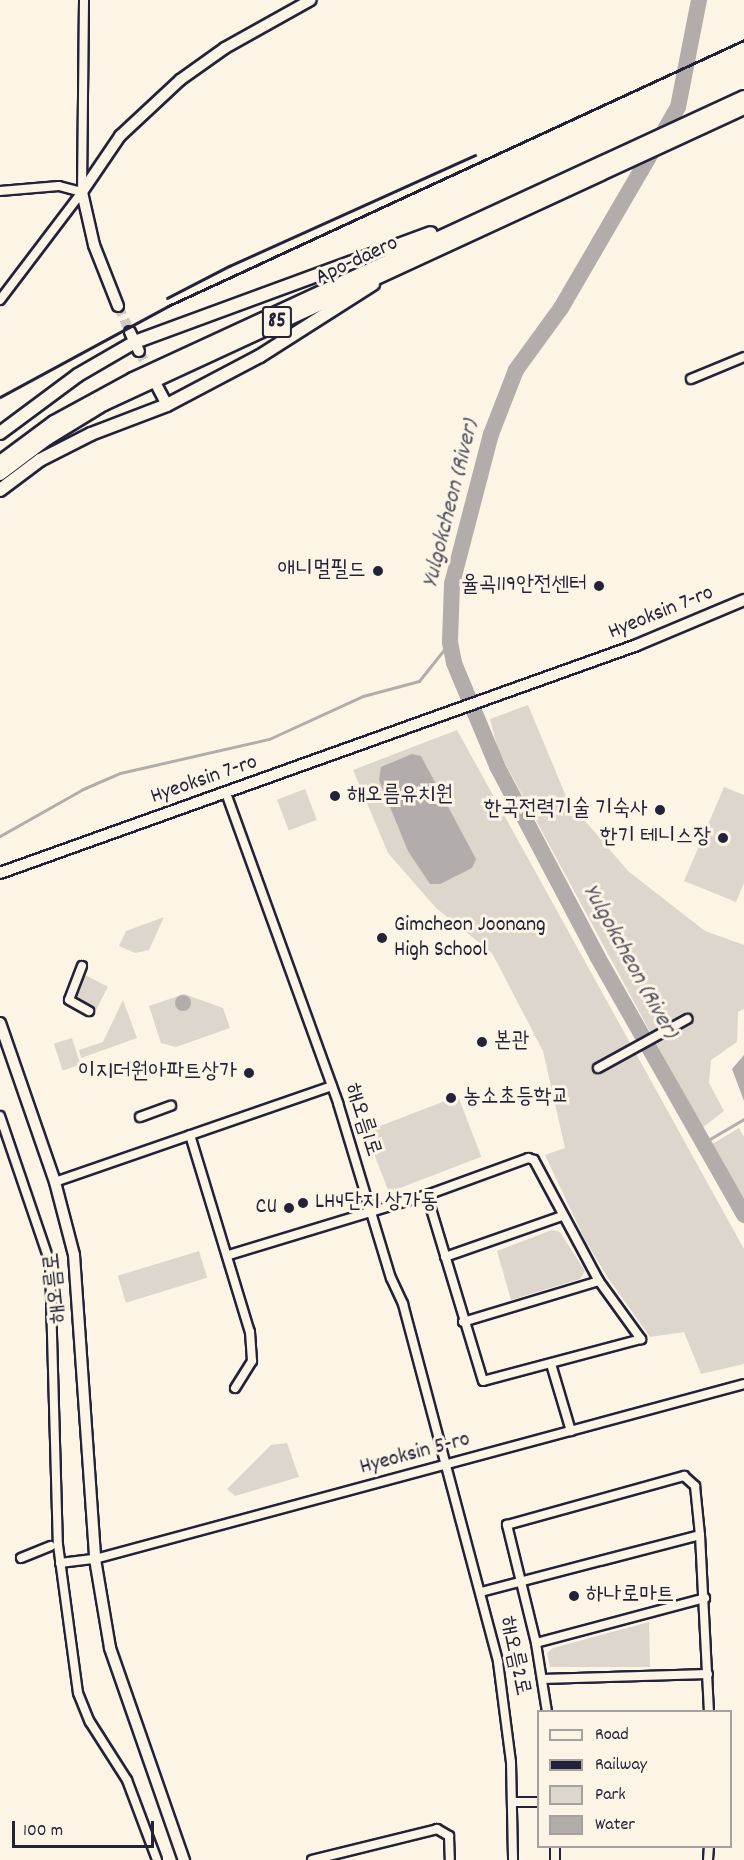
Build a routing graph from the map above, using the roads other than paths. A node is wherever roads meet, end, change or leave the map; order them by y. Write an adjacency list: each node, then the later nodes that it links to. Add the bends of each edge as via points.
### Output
1 (84, 0): 7 (street)
2 (311, 0): 7 (street, via 225,48 180,80 120,136)
3 (744, 97): 5 (main road, Apo-daero / 85)
4 (744, 108): 5 (main road, Apo-daero / 85)
5 (564, 184): 8 (main road, Apo-daero / 85); 9 (main road, Apo-daero / 85)
6 (0, 191): 7 (street, via 59,186)
7 (82, 192): 10 (street); 11 (street, via 94,245)
8 (500, 208): 16 (main road, via 135,342 78,375); 17 (main road, Apo-daero / 85, via 98,397 54,422)
9 (450, 241): 15 (main road, via 260,356); 18 (main road, Apo-daero / 85, via 104,404 48,438)
10 (0, 300)
11 (118, 306)
12 (744, 357): 13 (street)
13 (691, 379)
14 (157, 386): 15 (street)
15 (166, 405): 19 (main road, via 81,439 40,460)
16 (0, 432)
17 (0, 462)
18 (0, 474)
19 (0, 490)
20 (744, 600): 21 (street, Hyeoksin 7-ro, via 637,645)
21 (225, 793): 22 (street, Hyeoksin 7-ro); 28 (street, 해오름1로)
22 (0, 873)
23 (82, 966): 24 (street, via 69,1000)
24 (89, 1011)
25 (687, 1019): 27 (street)
26 (0, 1023): 33 (street, 해오름로)
27 (598, 1068)
28 (332, 1086): 32 (street); 35 (street, 해오름1로)
29 (171, 1106): 31 (street)
30 (0, 1116): 50 (street, via 50,1263)
31 (140, 1117)
32 (190, 1135): 33 (street); 37 (street)
33 (55, 1182): 49 (street, 해오름로, via 74,1255)
34 (427, 1195): 35 (street); 36 (street, via 528,1158 540,1167); 38 (street)
35 (373, 1213): 37 (street); 45 (street, 해오름1로, via 391,1278 404,1304)
36 (562, 1216): 38 (street); 39 (street)
37 (229, 1255): 43 (street, via 253,1352 250,1370)
38 (445, 1257): 40 (street)
39 (599, 1281): 40 (street); 41 (street, via 641,1340)
40 (463, 1322): 41 (street, via 483,1381)
41 (551, 1364): 44 (street)
42 (744, 1384): 44 (street, Hyeoksin 5-ro)
43 (236, 1388)
44 (571, 1431): 45 (street, Hyeoksin 5-ro)
45 (445, 1465): 49 (street, Hyeoksin 5-ro); 52 (street, 해오름2로)
46 (700, 1535): 51 (street); 51 (street, via 695,1486 684,1476 507,1525); 53 (street)
47 (51, 1546): 48 (street)
48 (21, 1558)
49 (95, 1559): 50 (street, Hyeoksin 5-ro); 62 (street, 해오름로, via 110,1648)
50 (60, 1563): 61 (street, via 78,1694 90,1722 127,1780)
51 (521, 1582): 52 (street); 54 (street)
52 (481, 1592): 59 (street, 해오름2로, via 505,1698)
53 (705, 1598): 54 (street); 55 (street)
54 (537, 1643): 56 (street)
55 (708, 1674): 56 (street); 58 (street)
56 (542, 1679): 57 (street)
57 (547, 1710)
58 (709, 1710)
59 (513, 1802): 60 (street); 65 (street, 해오름2로)
60 (537, 1802)
61 (157, 1860)
62 (184, 1860)
63 (312, 1860): 64 (street, via 437,1829 449,1836)
64 (450, 1860)
65 (513, 1860)

